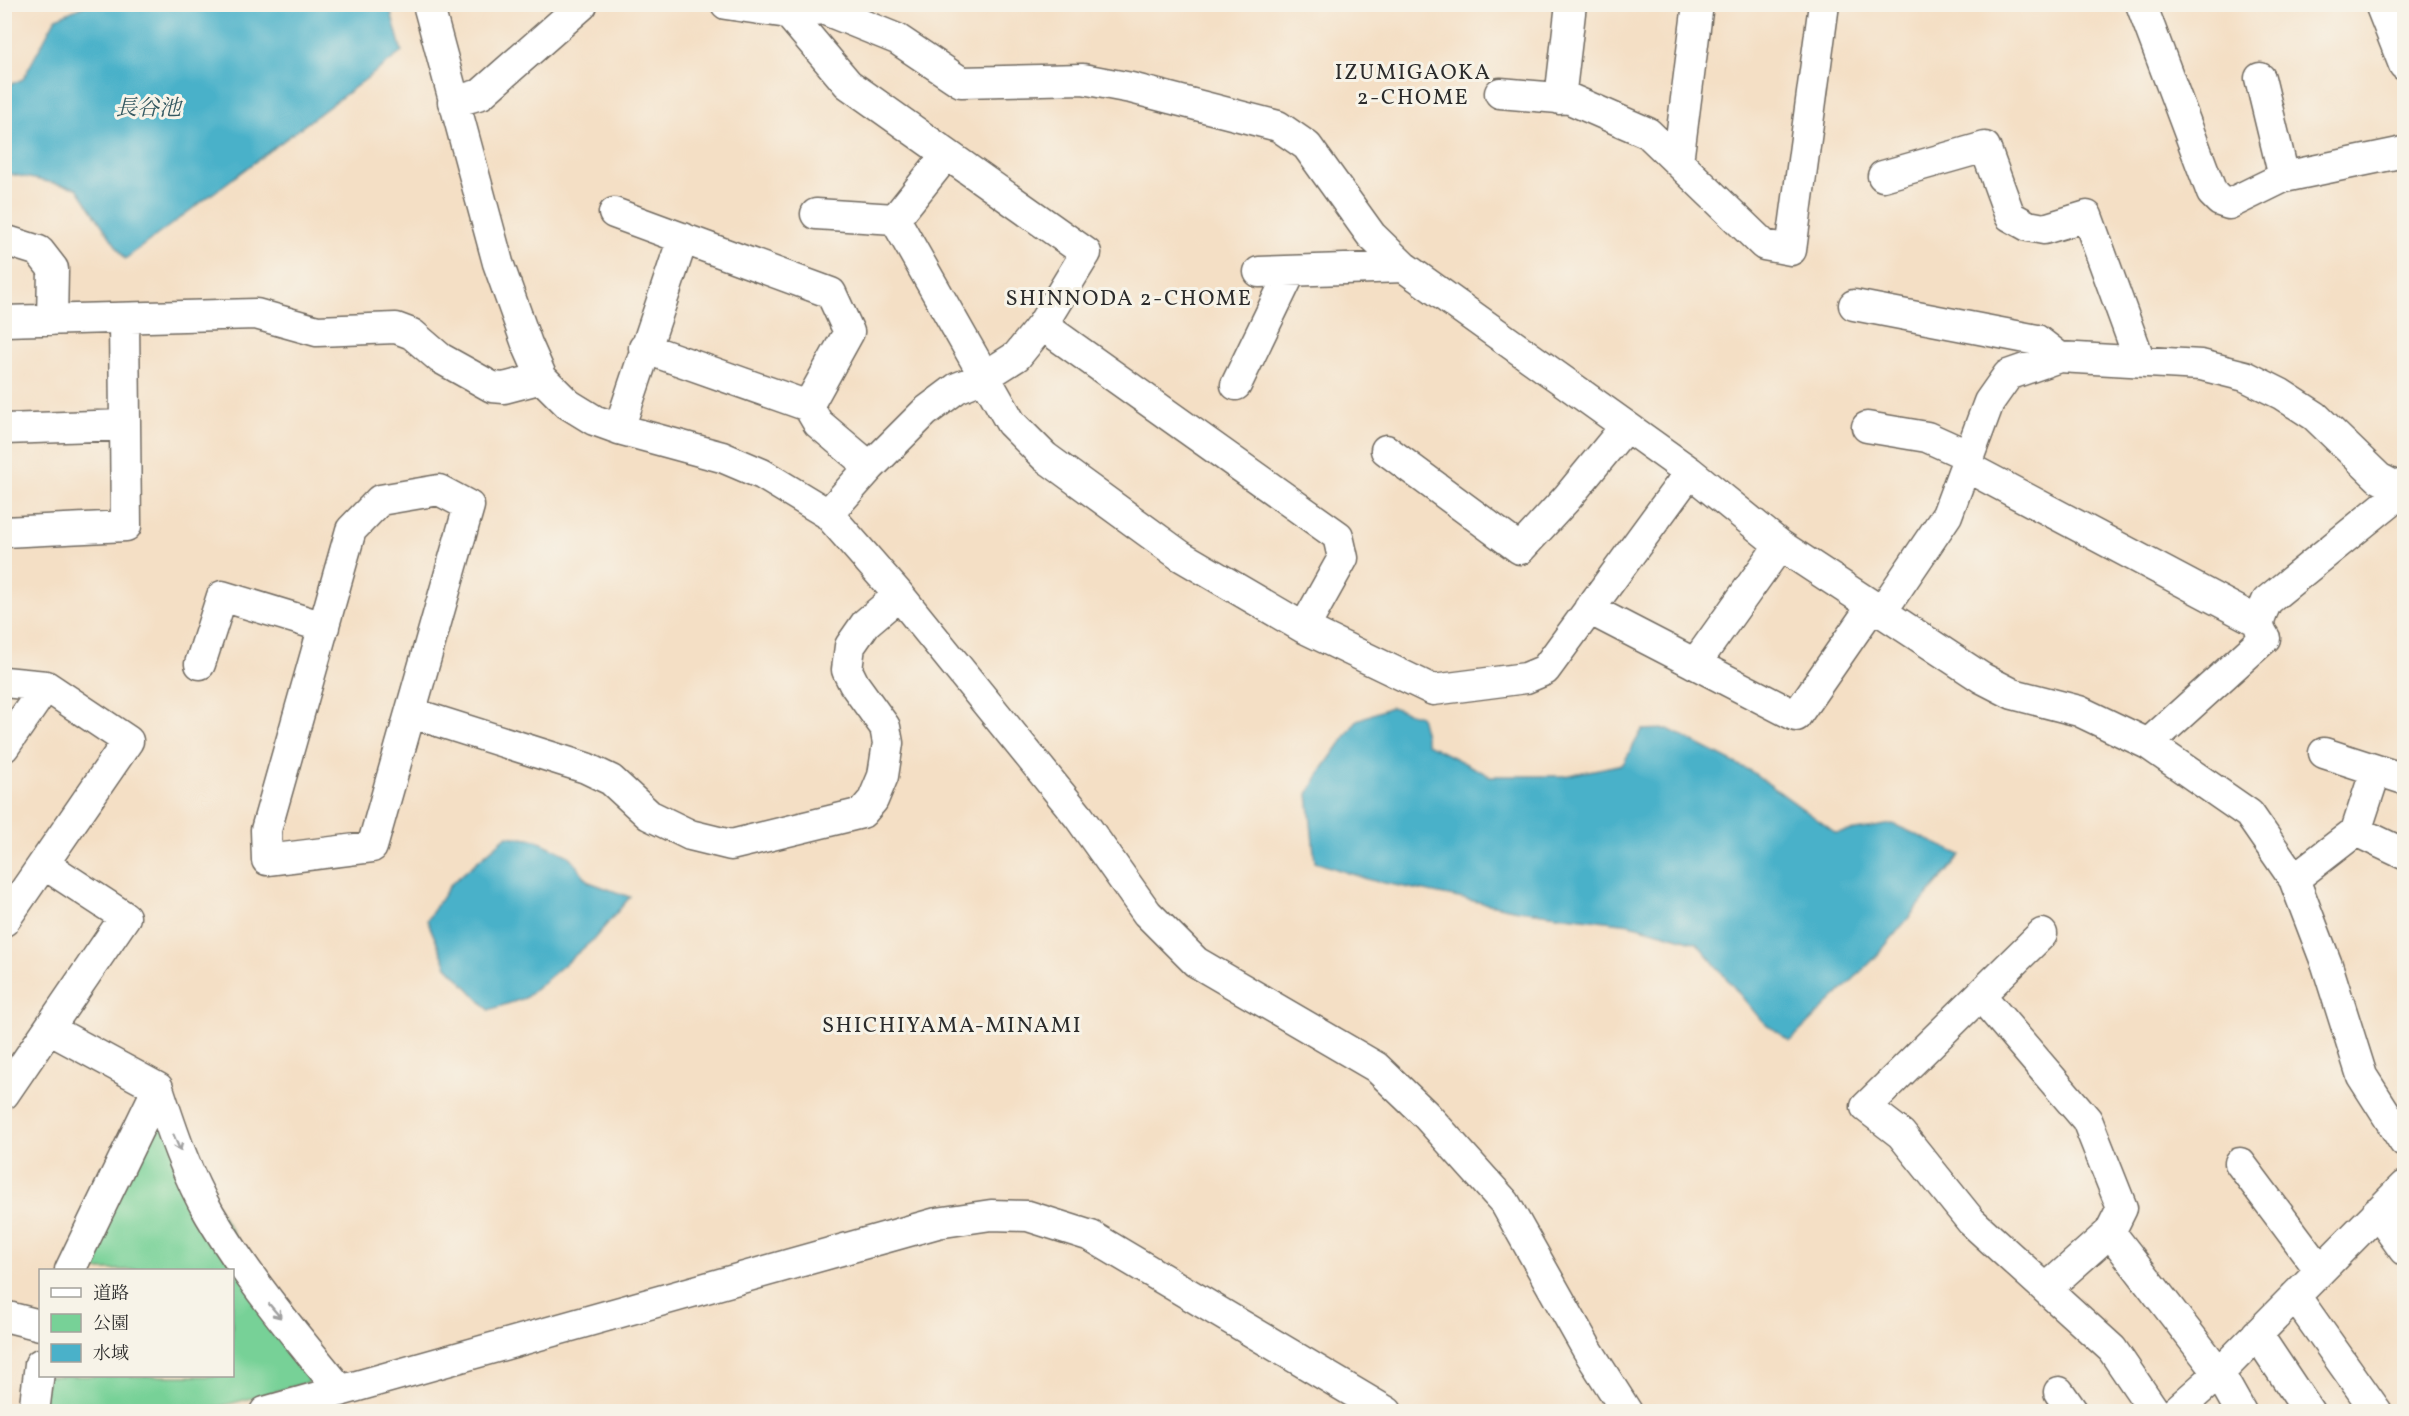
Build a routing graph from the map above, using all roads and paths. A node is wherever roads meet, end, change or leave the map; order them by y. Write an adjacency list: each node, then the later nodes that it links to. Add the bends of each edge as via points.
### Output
1 (428, 4): 14 (street)
2 (1571, 4): 13 (street)
3 (1698, 4): 17 (street)
4 (1824, 4): 17 (street, via 1791,250 1764,245)
5 (2141, 4): 19 (street, via 2212,193 2229,204)
6 (582, 5): 14 (street, via 482,94)
7 (726, 5): 8 (street)
8 (788, 13): 16 (street, via 848,84); 25 (street, via 823,9 897,39 961,82 1083,80 1131,88 1278,126 1307,146 1371,235)
9 (2391, 17): 10 (street)
10 (2404, 65)
11 (2260, 78): 19 (street)
12 (1500, 93): 13 (street)
13 (1560, 99): 17 (street, via 1570,99 1648,133)
14 (453, 102): 37 (street, via 498,263)
15 (2404, 152): 19 (street)
16 (946, 155): 22 (street); 32 (street, via 1086,253)
17 (1678, 162)
18 (1883, 176): 35 (street, via 1985,147 2010,216 2044,229 2086,216)
19 (2284, 177)
20 (614, 213): 23 (street)
21 (816, 214): 22 (street)
22 (895, 219): 36 (street)
23 (683, 238): 33 (street); 39 (street, via 831,293 849,332)
24 (4, 240): 30 (street, via 39,250 53,269)
25 (1404, 267): 26 (street); 41 (street)
26 (1291, 271): 27 (street); 38 (street)
27 (1259, 272)
28 (1854, 304): 34 (street, via 2037,340)
29 (124, 319): 30 (street); 37 (street, via 256,314 317,331 396,328 412,334 440,358 492,387 504,388); 40 (street)
30 (52, 320): 31 (street)
31 (4, 321)
32 (1042, 325): 36 (street, via 1017,356); 58 (street, via 1338,536 1343,558)
33 (644, 348): 39 (street); 44 (street)
34 (2059, 357): 35 (street); 46 (street, via 2008,375 1989,402)
35 (2140, 361): 49 (street, via 2201,365 2245,376 2315,416 2379,478)
36 (984, 377): 47 (street, via 957,388 925,412); 58 (street, via 1011,423 1045,457 1180,556)
37 (542, 378): 44 (street, via 568,404)
38 (1236, 385)
39 (808, 406): 47 (street, via 818,423)
40 (125, 425): 43 (street); 51 (street, via 126,526)
41 (1626, 426): 45 (street, via 1520,549); 48 (street)
42 (1867, 427): 46 (street, via 1926,437)
43 (4, 429)
44 (619, 429): 50 (street, via 722,457 762,474)
45 (1386, 450)
46 (1967, 461): 54 (street, via 1947,515); 56 (street)
47 (870, 467): 50 (street)
48 (1690, 472): 52 (street); 55 (street)
49 (2404, 490): 56 (street, via 2267,600)
50 (828, 514): 53 (street)
51 (4, 532)
52 (1780, 545): 54 (street); 60 (street)
53 (899, 595): 63 (street, via 867,623 850,646 848,658 847,670 885,727 888,743 883,776 873,800 862,813 760,838 731,845 690,835 649,815 611,780 586,768); 98 (street, via 1079,817 1147,913 1196,962 1376,1067 1426,1115 1497,1194)
54 (1877, 608): 60 (street, via 1796,716); 64 (street, via 1982,678 2013,694 2079,711)
55 (1589, 609): 58 (street, via 1545,670 1526,678 1433,690); 60 (street)
56 (2259, 622): 64 (street, via 2258,629 2265,639)
57 (324, 627): 59 (street, via 222,596); 63 (street, via 351,530 380,500 439,490 469,506); 63 (street, via 266,830 267,860 372,847)
58 (1304, 628)
59 (200, 664)
60 (1695, 664)
61 (4, 682): 62 (street)
62 (46, 686): 65 (street); 71 (street, via 128,741)
63 (412, 713)
64 (2148, 744): 72 (street, via 2249,814)
65 (4, 747)
66 (2324, 753): 67 (street)
67 (2376, 770): 68 (street); 69 (street)
68 (2404, 779)
69 (2356, 831): 70 (street); 72 (street)
70 (2404, 854)
71 (44, 864): 73 (street); 76 (street, via 125,917)
72 (2294, 879): 79 (street, via 2362,1076)
73 (4, 921)
74 (2042, 934): 75 (street)
75 (1980, 995): 83 (street, via 2087,1120 2122,1208); 87 (street, via 1866,1107 1901,1134 1971,1221)
76 (49, 1029): 77 (street); 78 (street)
77 (158, 1088): 85 (street); 94 (street, one-way to 94, via 175,1139 210,1214 268,1303)
78 (4, 1094)
79 (2404, 1142)
80 (2240, 1163): 86 (street)
81 (2404, 1186): 82 (street)
82 (2377, 1212): 84 (street); 86 (street)
83 (2110, 1232): 87 (street); 93 (street)
84 (2404, 1250)
85 (70, 1269)
86 (2320, 1270): 88 (street)
87 (2046, 1289): 99 (street, via 2112,1349)
88 (2295, 1296): 91 (street); 103 (street)
89 (4, 1316): 90 (street)
90 (39, 1325)
91 (2257, 1334): 93 (street); 102 (street)
92 (39, 1372): 95 (street)
93 (2219, 1373): 100 (street); 101 (street)
94 (341, 1391): 96 (street); 97 (street, via 937,1223 991,1215 1028,1216 1091,1236)
95 (34, 1412)
96 (265, 1412)
97 (1388, 1412)
98 (1627, 1412)
99 (2155, 1412)
100 (2175, 1412)
101 (2241, 1412)
102 (2309, 1412)
103 (2377, 1412)

